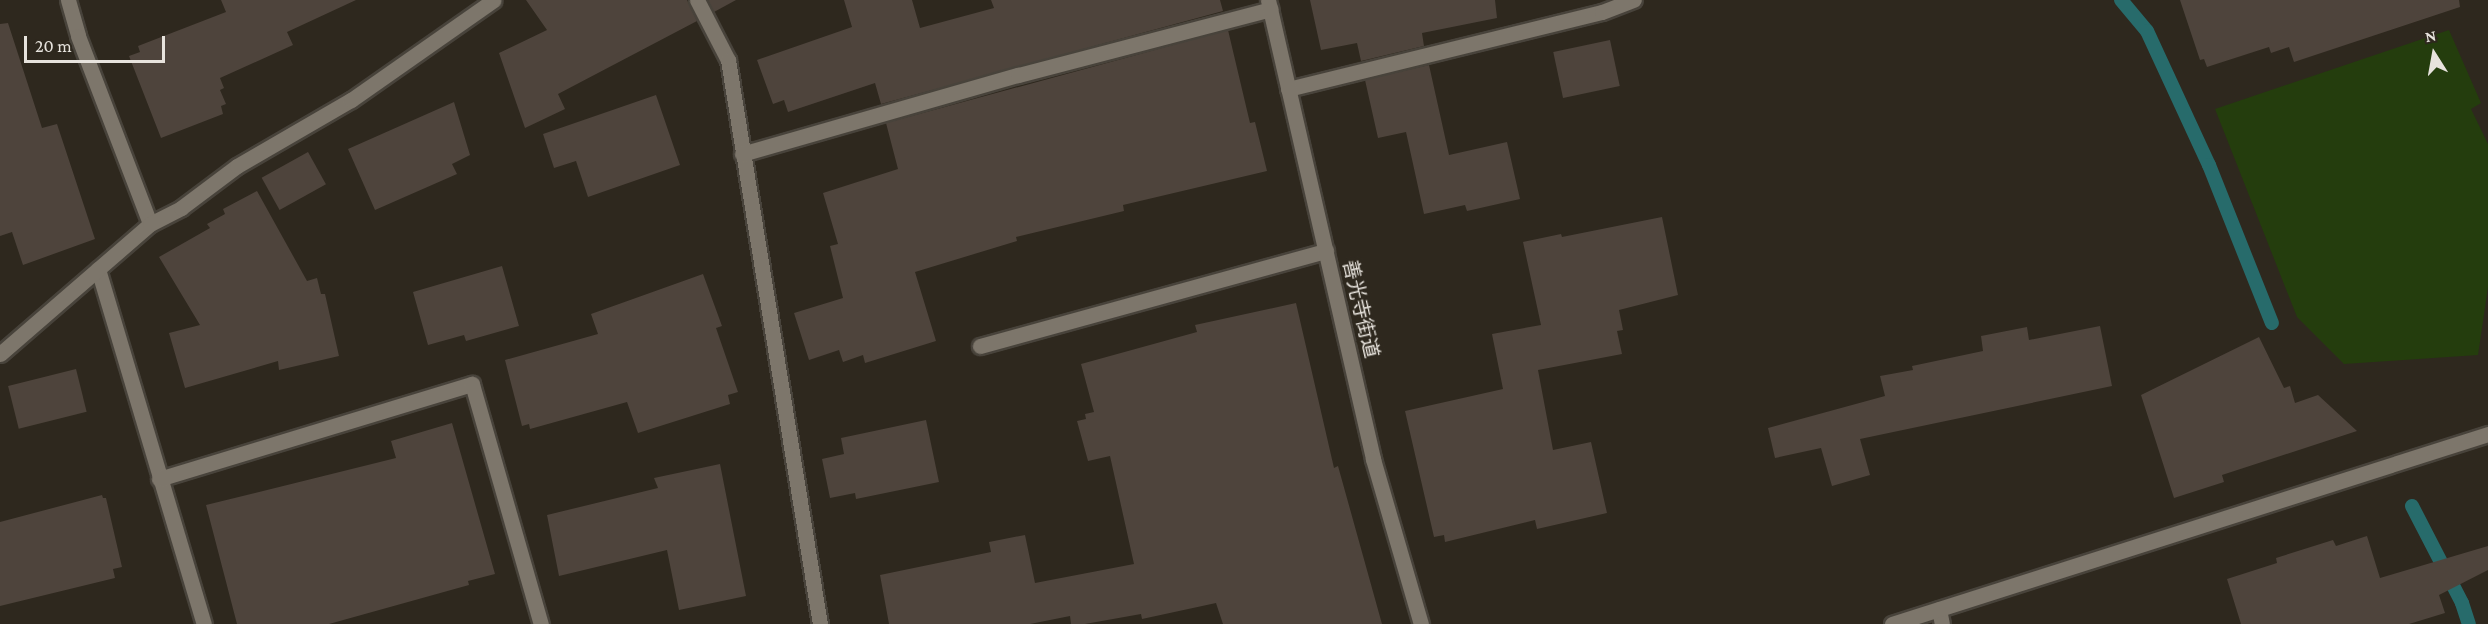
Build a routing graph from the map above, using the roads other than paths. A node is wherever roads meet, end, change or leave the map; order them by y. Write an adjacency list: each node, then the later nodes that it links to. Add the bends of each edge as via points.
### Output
1 (68, 0): 8 (street)
2 (494, 0): 8 (street, via 351,100 237,166 182,208)
3 (697, 0): 7 (street, via 728,60)
4 (1634, 0): 6 (street, via 1602,12)
5 (1270, 5): 6 (street, 善光寺街道); 7 (street)
6 (1288, 89): 9 (street, 善光寺街道)
7 (742, 154): 18 (street)
8 (150, 224): 10 (street)
9 (1326, 251): 11 (street); 19 (street, 善光寺街道, via 1373,459)
10 (98, 269): 12 (street); 14 (street)
11 (980, 346)
12 (0, 354)
13 (2488, 434): 15 (street)
14 (159, 479): 16 (street); 17 (street, via 472,384)
15 (1940, 617): 20 (street)
16 (204, 624)
17 (541, 624)
18 (820, 624)
19 (1421, 624)
20 (1892, 624)

